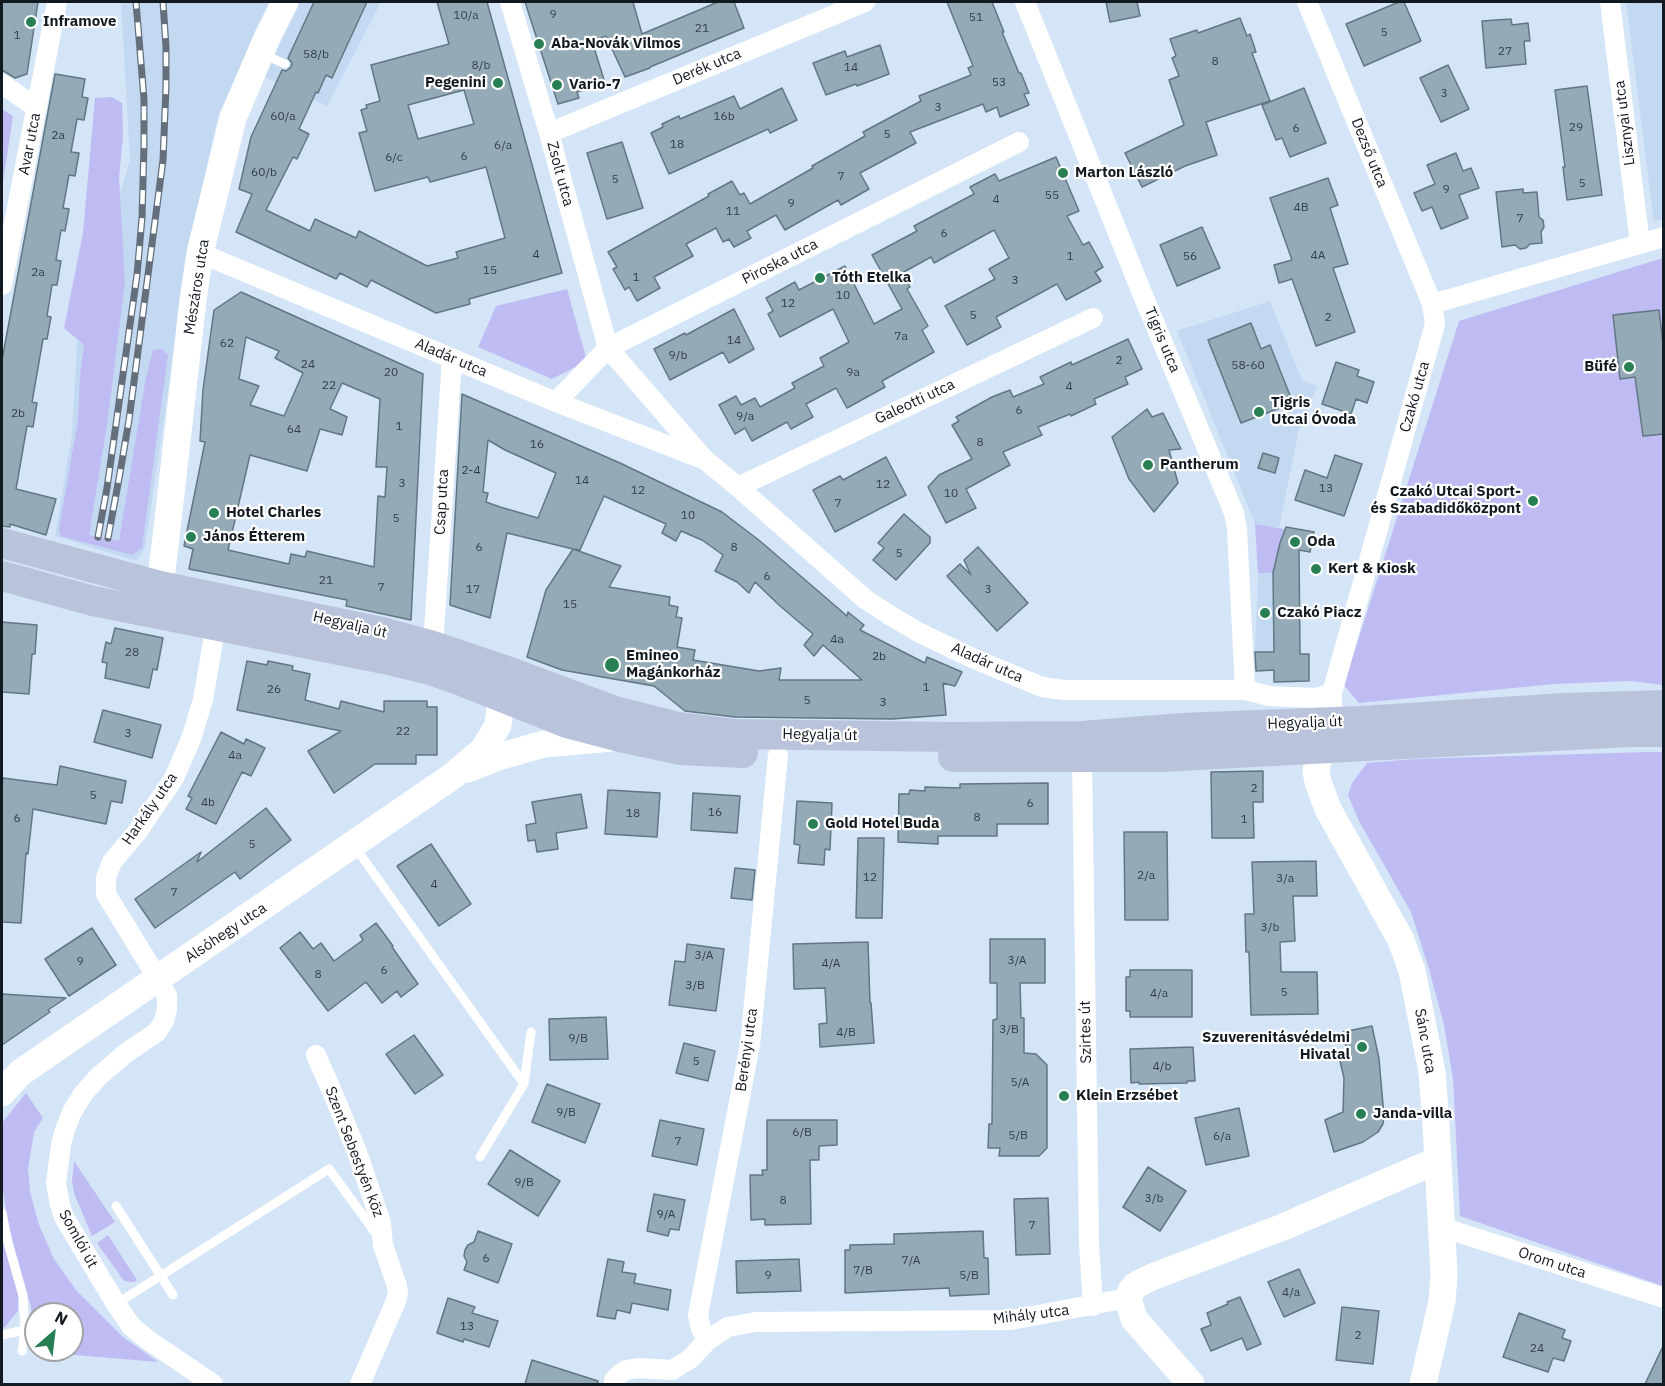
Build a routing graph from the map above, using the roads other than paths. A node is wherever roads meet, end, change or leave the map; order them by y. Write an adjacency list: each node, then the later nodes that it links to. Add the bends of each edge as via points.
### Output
1 (57, 2): 11 (street, Avar utca)
2 (285, 2): 8 (street, Mészáros utca)
3 (510, 2): 12 (street, Zsolt utca)
4 (865, 2): 12 (street, Derék utca)
5 (1025, 2): 31 (street, Tigris utca, via 1234,513)
6 (1306, 2): 18 (street, Dezső utca)
7 (1610, 2): 15 (street, Lisznyai utca)
8 (261, 53): 9 (lane); 16 (street, Mészáros utca, via 233,118)
9 (285, 64)
10 (2, 84): 11 (street)
11 (37, 108): 17 (street, Avar utca)
12 (549, 133): 20 (street, Zsolt utca)
13 (1019, 142): 20 (street, Piroska utca)
14 (1664, 237): 15 (street)
15 (1640, 244): 18 (street)
16 (200, 253): 21 (street, Aladár utca); 27 (street, Mészáros utca)
17 (2, 285)
18 (1432, 304): 32 (street, Czakó utca, via 1435,324)
19 (1093, 318): 24 (street, Galeotti utca)
20 (608, 348): 22 (street, Piroska utca); 23 (street, Aladár utca)
21 (452, 358): 22 (street, Aladár utca); 29 (street, Csap utca)
22 (556, 402): 23 (street, Aladár utca)
23 (704, 459): 24 (street, Aladár utca)
24 (738, 487): 31 (street, Aladár utca, via 891,616 1033,684 1064,690)
25 (4, 545): 27 (main road, Hegyalja út)
26 (2, 576): 28 (main road, Hegyalja út, via 93,601)
27 (159, 586): 28 (street, via 175,605); 29 (main road, Hegyalja út, via 340,622)
28 (204, 623): 33 (main road, Hegyalja út, via 430,670); 43 (street, Harkály utca, via 203,700 191,739 174,778 112,862 106,878 106,894)
29 (433, 646): 30 (main road, Hegyalja út)
30 (486, 664): 33 (street, Alsóhegy utca); 35 (main road, Hegyalja út, via 615,711 678,727 734,734 1082,736)
31 (1245, 690): 32 (street, Aladár utca, via 1269,696 1316,698)
32 (1332, 693): 35 (street, Czakó utca)
33 (498, 697): 37 (main road, Hegyalja út, via 567,723); 41 (street, Alsóhegy utca, via 498,724 492,736 484,749)
34 (1664, 705): 35 (main road, Hegyalja út)
35 (1334, 722): 38 (street, Sánc utca)
36 (1664, 732): 38 (main road, Hegyalja út)
37 (620, 737): 39 (main road, Hegyalja út, via 681,750); 41 (street, Alsóhegy utca, via 544,744 498,757)
38 (1320, 749): 40 (main road, Hegyalja út); 49 (street, Sánc utca, via 1316,771 1328,809 1389,916 1412,971 1432,1072)
39 (778, 755): 40 (main road, Hegyalja út); 62 (street, Berényi utca, via 750,1045 698,1315)
40 (1082, 758): 59 (street, Szirtes út)
41 (454, 776): 42 (street, Alsóhegy utca)
42 (354, 845): 43 (street, Alsóhegy utca); 46 (lane)
43 (158, 979): 47 (street, Alsóhegy utca, via 20,1073); 58 (street, Somlói út, via 167,996 164,1021 157,1032 126,1053 83,1094 65,1130 57,1169 57,1194 64,1217)
44 (531, 1032): 46 (lane)
45 (316, 1055): 53 (street, Szent Sebestyén köz, via 357,1152 381,1223)
46 (524, 1084): 48 (lane)
47 (2, 1093)
48 (480, 1157)
49 (1438, 1160): 52 (street, Sánc utca); 56 (street, Mihály utca, via 1283,1227 1152,1277 1136,1285)
50 (116, 1206): 54 (lane)
51 (2, 1213): 60 (lane, via 23,1296)
52 (1442, 1227): 57 (street, Orom utca); 68 (street, Sánc utca, via 1442,1300)
53 (383, 1245): 54 (lane, via 329,1169); 65 (street, Szent Sebestyén köz, via 398,1293)
54 (160, 1276): 55 (lane); 58 (lane)
55 (173, 1295)
56 (1128, 1298): 59 (street, Mihály utca); 67 (street, via 1134,1318)
57 (1664, 1298)
58 (116, 1304): 64 (street, Somlói út, via 142,1336)
59 (1093, 1306): 62 (street, Mihály utca, via 1011,1320 756,1322 728,1327)
60 (24, 1330): 61 (lane); 63 (lane)
61 (2, 1335)
62 (708, 1340): 66 (street, Mihály utca, via 679,1367 626,1370)
63 (22, 1351)
64 (213, 1384)
65 (360, 1384)
66 (614, 1384)
67 (1191, 1384)
68 (1424, 1384)

